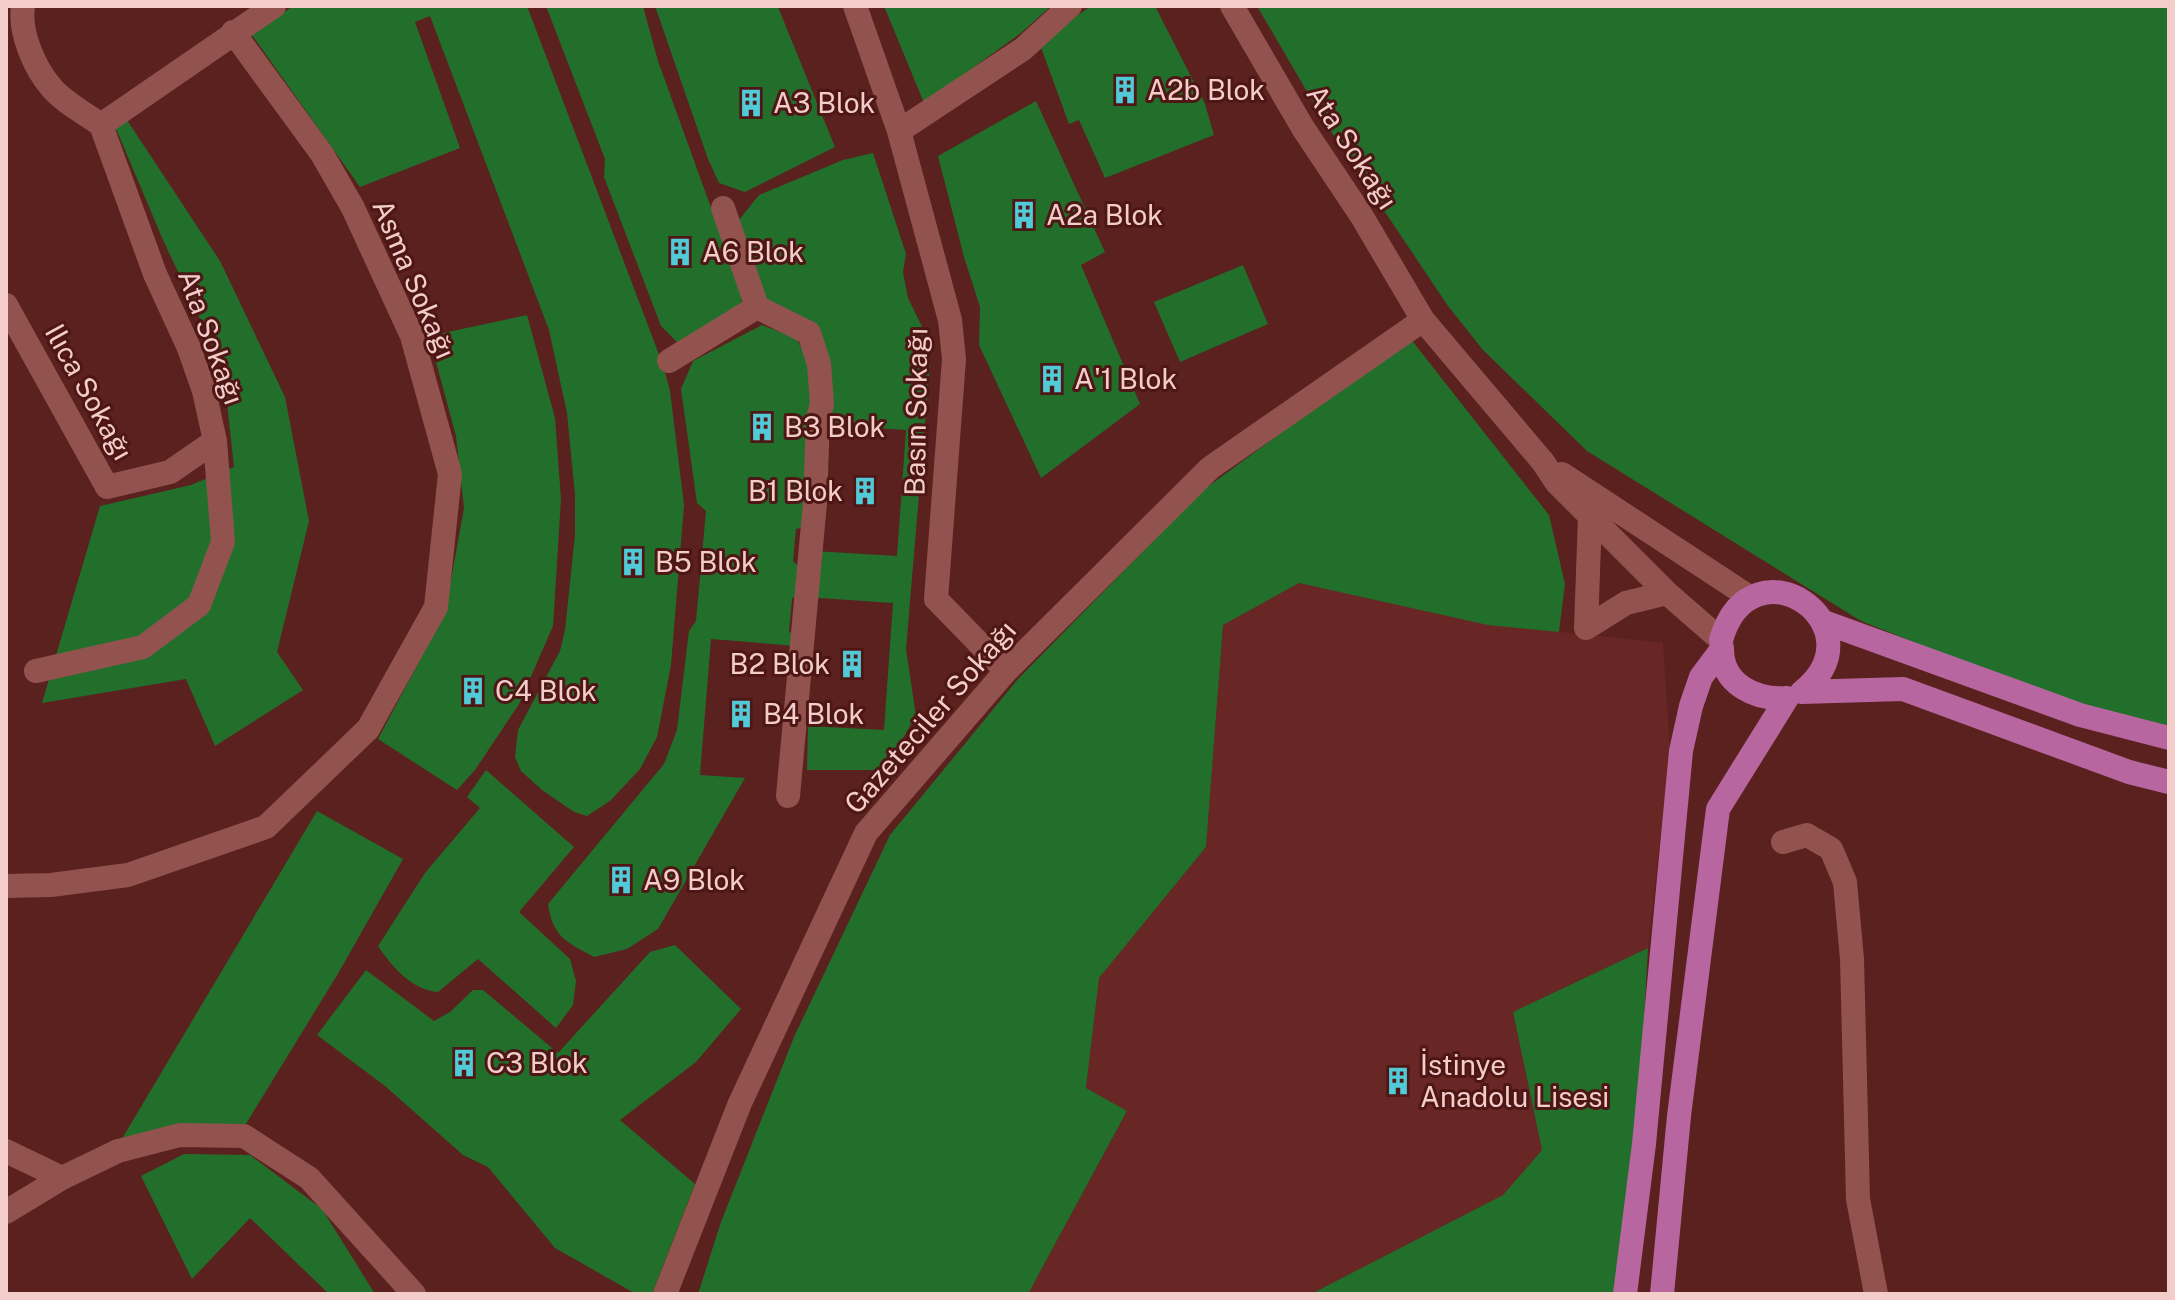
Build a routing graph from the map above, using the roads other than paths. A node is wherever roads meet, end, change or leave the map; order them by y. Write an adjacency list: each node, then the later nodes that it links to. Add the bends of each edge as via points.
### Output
1 (23, 6): 7 (street, via 31,54 52,88)
2 (274, 6): 6 (street)
3 (855, 6): 8 (street, Basın Sokağı)
4 (1070, 6): 8 (street, via 1023,49)
5 (1232, 6): 12 (street, Ata Sokağı)
6 (233, 32): 7 (street); 28 (street, Asma Sokağı, via 322,154 412,336 450,474 436,607 368,729 266,827 128,875)
7 (101, 125): 14 (street, Ata Sokağı, via 155,274 189,348)
8 (899, 131): 22 (street, Basın Sokağı, via 947,306 954,359 936,599)
9 (723, 208): 11 (street)
10 (6, 305): 14 (street, Ilıca Sokağı, via 107,487 170,472)
11 (757, 307): 13 (street); 26 (street, via 809,333 819,364 822,404)
12 (1423, 320): 15 (street, Ata Sokağı); 22 (street, Gazeteciler Sokağı, via 1210,468)
13 (669, 361)
14 (215, 441): 21 (street, Ata Sokağı, via 223,542 199,605 143,647)
15 (1543, 462): 16 (street); 18 (street)
16 (1590, 516): 17 (street); 17 (street, via 1586,628 1626,603)
17 (1667, 593): 20 (street)
18 (1751, 598): 19 (main road, via 1784,592 1807,603); 20 (main road, via 1726,623)
19 (1824, 622): 23 (main road, via 1824,669); 24 (main road, via 2080,715)
20 (1721, 645): 23 (main road, via 1728,673 1739,686 1770,699); 34 (main road, via 1701,677 1681,751)
21 (36, 671)
22 (1006, 671): 33 (street, Gazeteciler Sokağı, via 866,833 740,1103)
23 (1795, 695): 25 (main road, via 1903,689); 35 (main road, via 1718,809)
24 (2169, 738)
25 (2169, 782)
26 (788, 796)
27 (1783, 842): 36 (street, via 1807,835 1831,849 1845,882 1858,1199)
28 (6, 886)
29 (6, 1151): 30 (street)
30 (62, 1178): 31 (street); 32 (street, via 118,1151 180,1135 244,1136 309,1178)
31 (6, 1212)
32 (414, 1294)
33 (665, 1294)
34 (1625, 1294)
35 (1662, 1294)
36 (1876, 1294)

